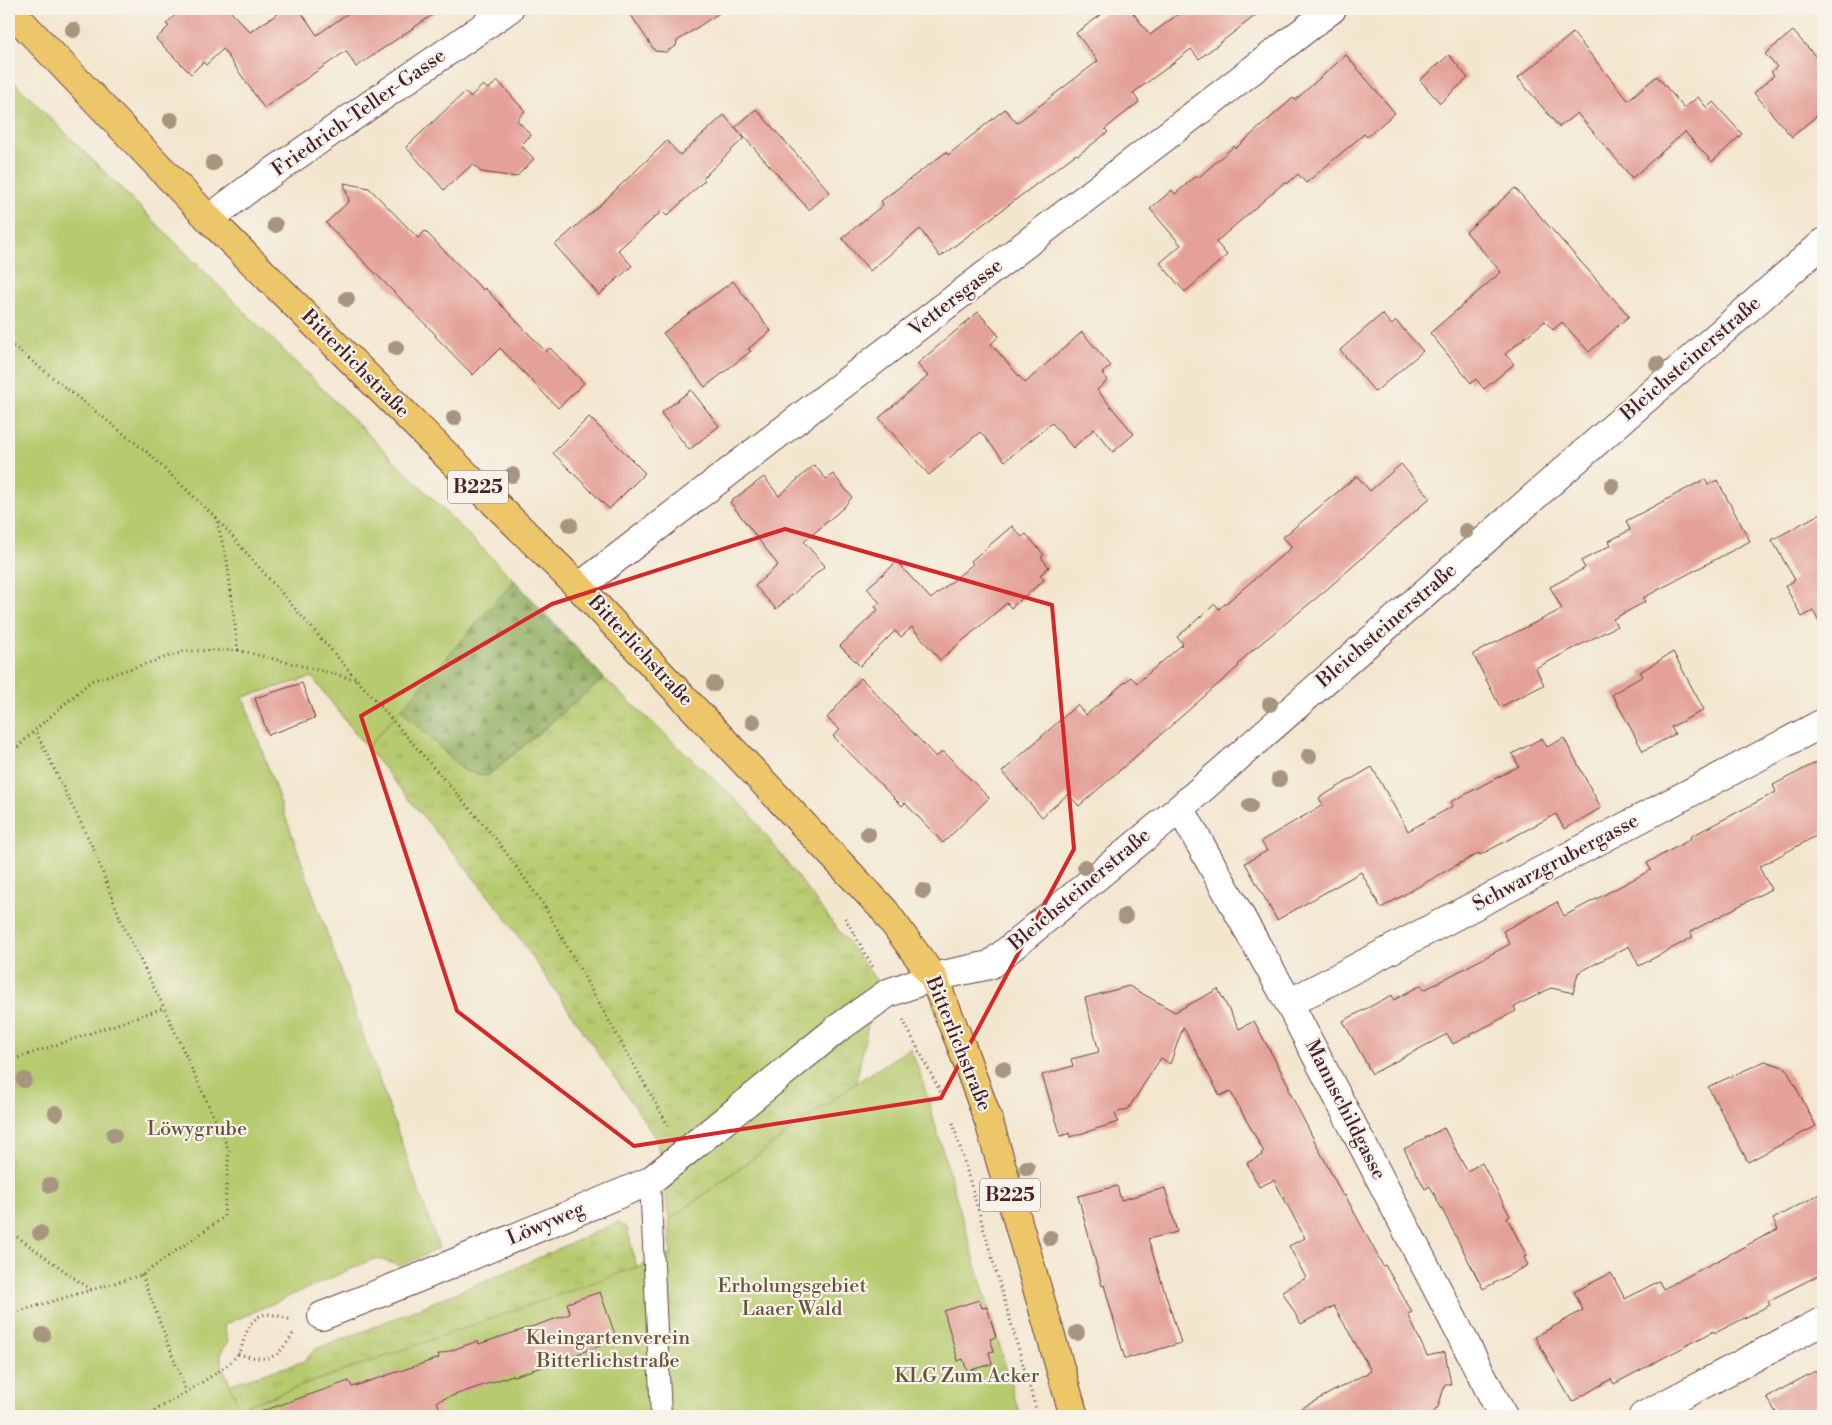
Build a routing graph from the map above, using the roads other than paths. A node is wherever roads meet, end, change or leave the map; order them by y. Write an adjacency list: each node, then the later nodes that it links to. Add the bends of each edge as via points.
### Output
1 (9, 9): 4 (main road, Bitterlichstraße / B225)
2 (510, 9): 4 (street, Friedrich-Teller-Gasse)
3 (1332, 9): 6 (street, Vettersgasse)
4 (209, 219): 6 (main road, Bitterlichstraße / B225)
5 (1823, 243): 8 (street, Bleichsteinerstraße)
6 (579, 587): 9 (main road, Bitterlichstraße / B225, via 884,910)
7 (1823, 723): 10 (street, Schwarzgrubergasse)
8 (1180, 808): 9 (street, Bleichsteinerstraße, via 990,964); 10 (street, Mannschildgasse)
9 (933, 978): 11 (street, Löwyweg, via 888,993 837,1029); 15 (main road, Bitterlichstraße / B225, via 989,1122)
10 (1289, 1003): 16 (street, Mannschildgasse)
11 (650, 1181): 12 (street, Löwyweg); 14 (lane)
12 (311, 1319)
13 (1823, 1321): 17 (street)
14 (656, 1415)
15 (1074, 1416)
16 (1504, 1416)
17 (1643, 1416)

